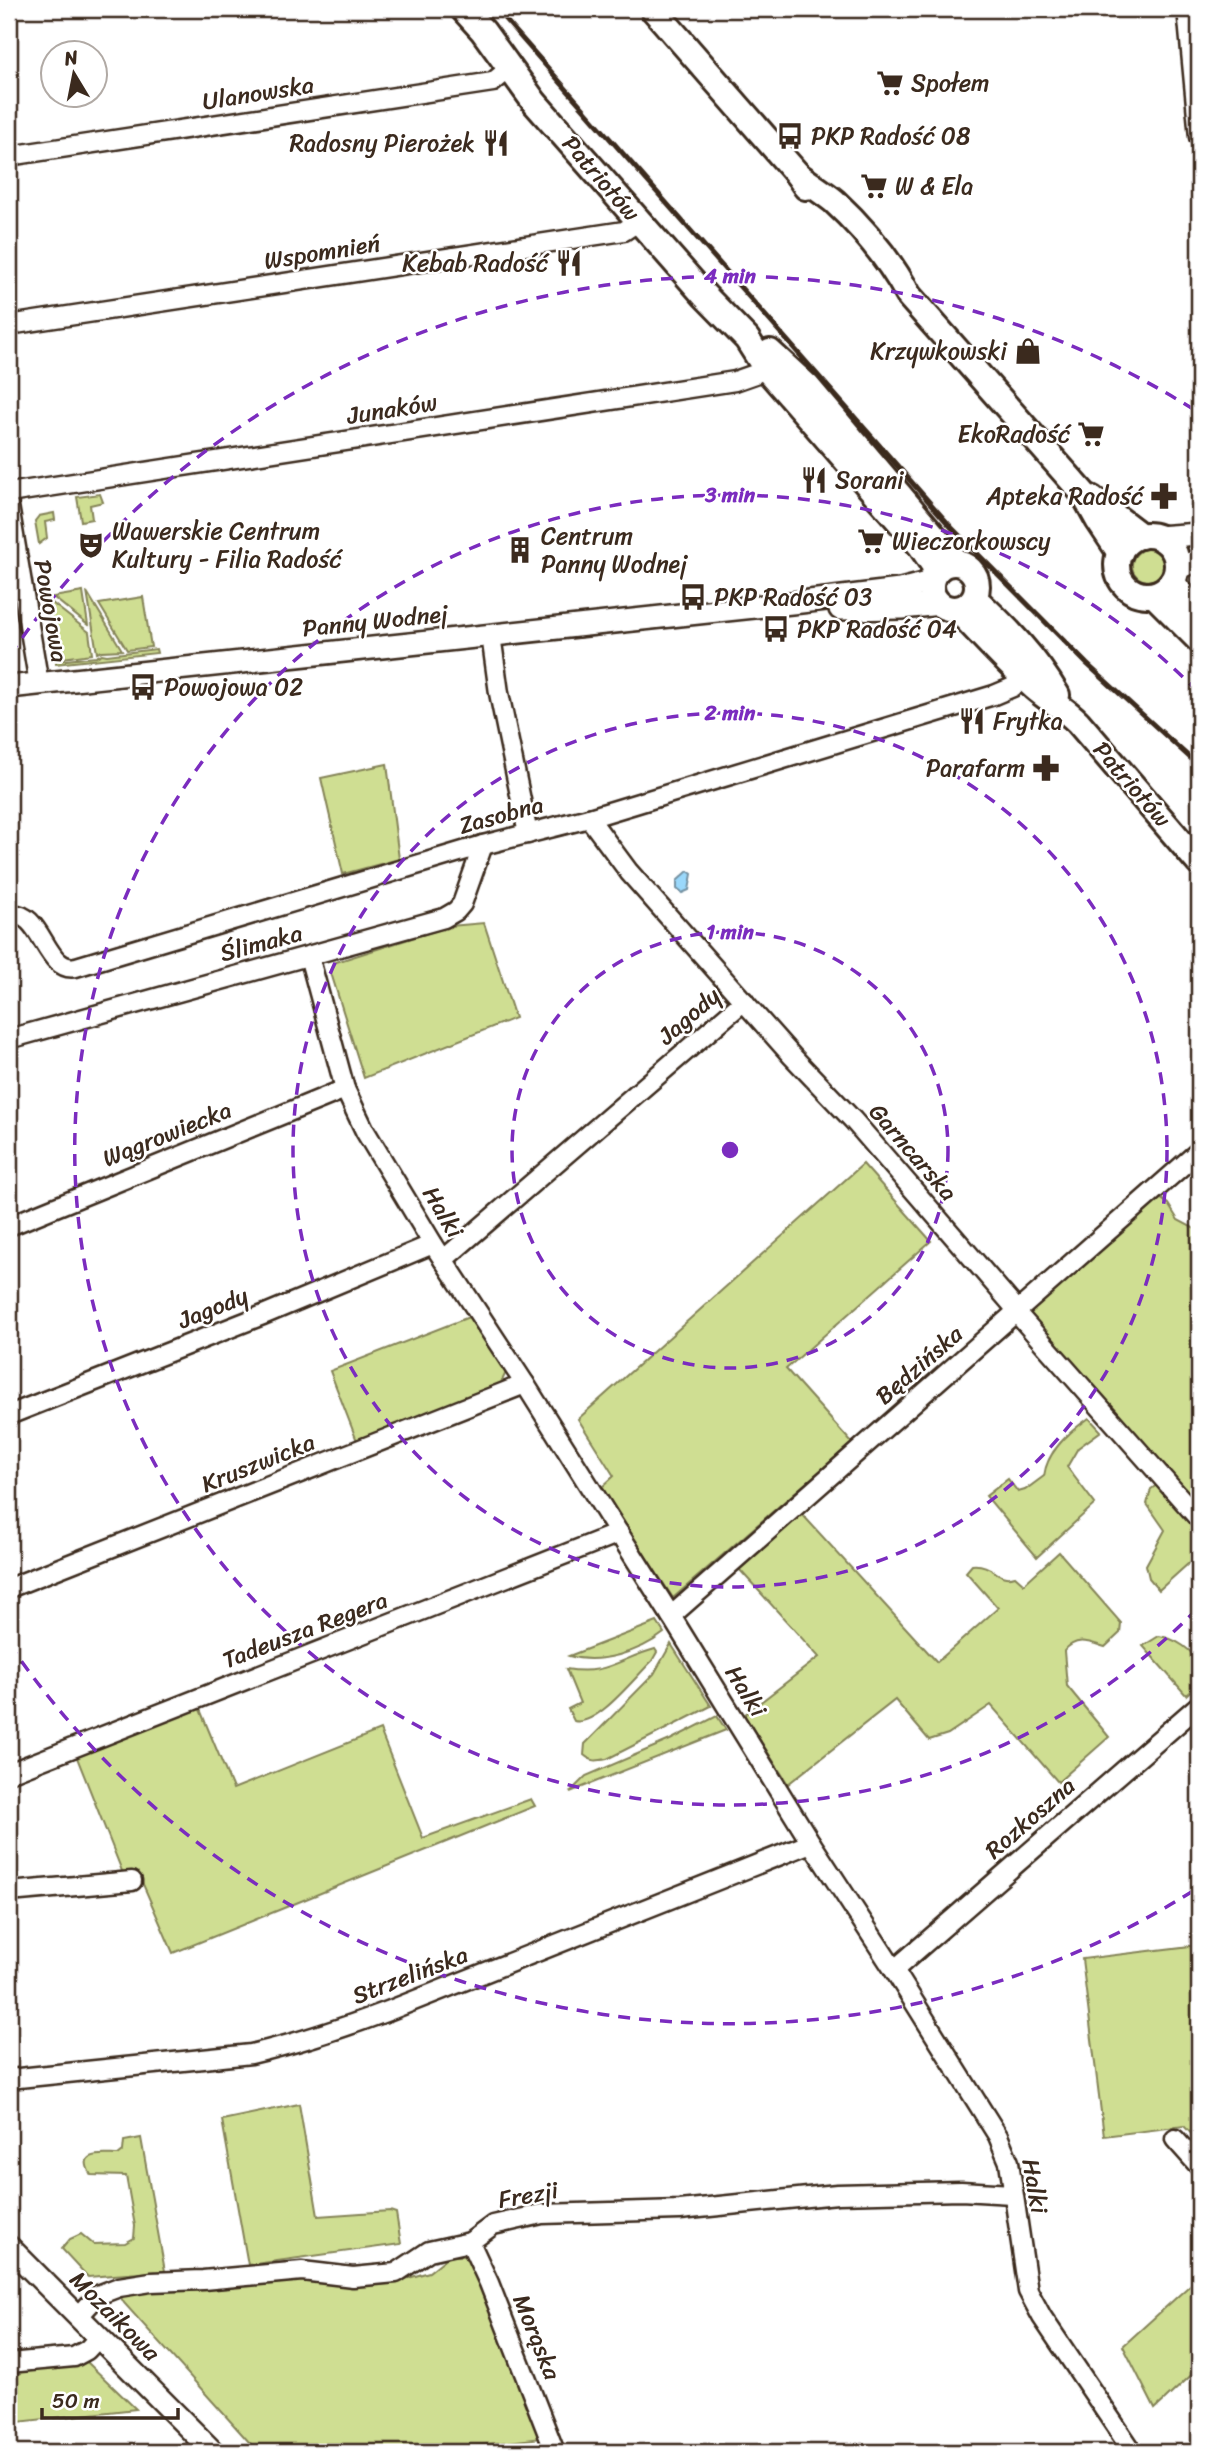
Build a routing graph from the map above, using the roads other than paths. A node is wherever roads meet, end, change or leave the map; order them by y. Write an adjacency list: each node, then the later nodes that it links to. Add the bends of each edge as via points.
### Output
1 (463, 9): 4 (main road, Patriotów)
2 (1187, 9): 5 (street)
3 (663, 12): 11 (main road, via 798,176 834,201 867,237 909,296)
4 (510, 68): 6 (street, Ulanowska, via 493,82); 7 (main road, Patriotów)
5 (1199, 137)
6 (9, 156)
7 (639, 221): 8 (street, Wspomnień, via 624,231); 9 (main road, Patriotów)
8 (9, 325)
9 (770, 361): 10 (street, Junaków, via 755,374 735,381); 17 (main road, Patriotów, via 807,386)
10 (9, 493)
11 (1083, 493): 14 (main road); 15 (main road)
12 (9, 506): 22 (street, Powojowa)
13 (1199, 534): 14 (street)
14 (1149, 536): 15 (main road, via 1126,544); 16 (main road, via 1171,546)
15 (1120, 553): 16 (main road, via 1118,572 1136,593)
16 (1176, 576): 18 (main road); 20 (main road)
17 (949, 588): 19 (street, Panny Wodnej); 21 (main road, Patriotów); 24 (main road, Patriotów, via 1009,630 1047,678)
18 (1199, 617)
19 (491, 635): 22 (street, Panny Wodnej); 26 (street)
20 (1199, 640)
21 (1022, 676): 24 (main road, Patriotów); 25 (street, Zasobna, via 1013,687 994,695)
22 (39, 684): 23 (street, Panny Wodnej)
23 (9, 687)
24 (1063, 707): 28 (main road, Patriotów)
25 (589, 818): 26 (street, Zasobna); 31 (street, Garncarska, via 629,872)
26 (528, 834): 27 (street, Zasobna)
27 (482, 845): 29 (street, Zasobna, via 70,968 60,964 27,919); 30 (street, Ślimaka, via 456,911)
28 (1199, 863)
29 (9, 915)
30 (309, 956): 32 (street, Ślimaka); 33 (street, Halki)
31 (744, 1001): 37 (street, Jagody); 38 (street, Garncarska)
32 (9, 1039)
33 (345, 1088): 35 (street, Wągrowiecka); 36 (street, Halki, via 365,1131)
34 (1199, 1151): 38 (street, Będzińska)
35 (9, 1226)
36 (433, 1244): 37 (street, Halki); 40 (street, Jagody)
37 (443, 1260): 39 (street, Halki)
38 (1017, 1312): 41 (street, Garncarska); 44 (street, Będzińska)
39 (525, 1384): 42 (street, Halki); 43 (street, Kruszwicka)
40 (9, 1415)
41 (1199, 1519)
42 (619, 1533): 44 (street, Halki); 46 (street, Tadeusza Regera)
43 (9, 1588)
44 (671, 1616): 47 (street, Halki)
45 (1199, 1705): 50 (street, Rozkoszna)
46 (9, 1773)
47 (811, 1843): 50 (street, Halki); 51 (street, Strzelińska, via 339,2030 286,2046 251,2054)
48 (132, 1881): 49 (street)
49 (9, 1892)
50 (894, 1970): 54 (street, Halki, via 998,2136 1009,2162)
51 (9, 2079)
52 (1175, 2139): 53 (street)
53 (1199, 2166)
54 (1012, 2194): 55 (street, Frezji, via 837,2193 680,2210 542,2214 493,2225); 62 (street, Halki, via 1028,2291)
55 (470, 2242): 57 (street, Frezji, via 429,2251 396,2273 385,2275 353,2277 302,2271 119,2287 98,2295); 61 (street, Morąska)
56 (9, 2248): 57 (street, Mozaikowa)
57 (78, 2316): 58 (street, Mozaikowa)
58 (99, 2337): 59 (street, via 74,2357); 60 (street, Mozaikowa)
59 (9, 2363)
60 (214, 2452)
61 (555, 2452)
62 (1133, 2452)

